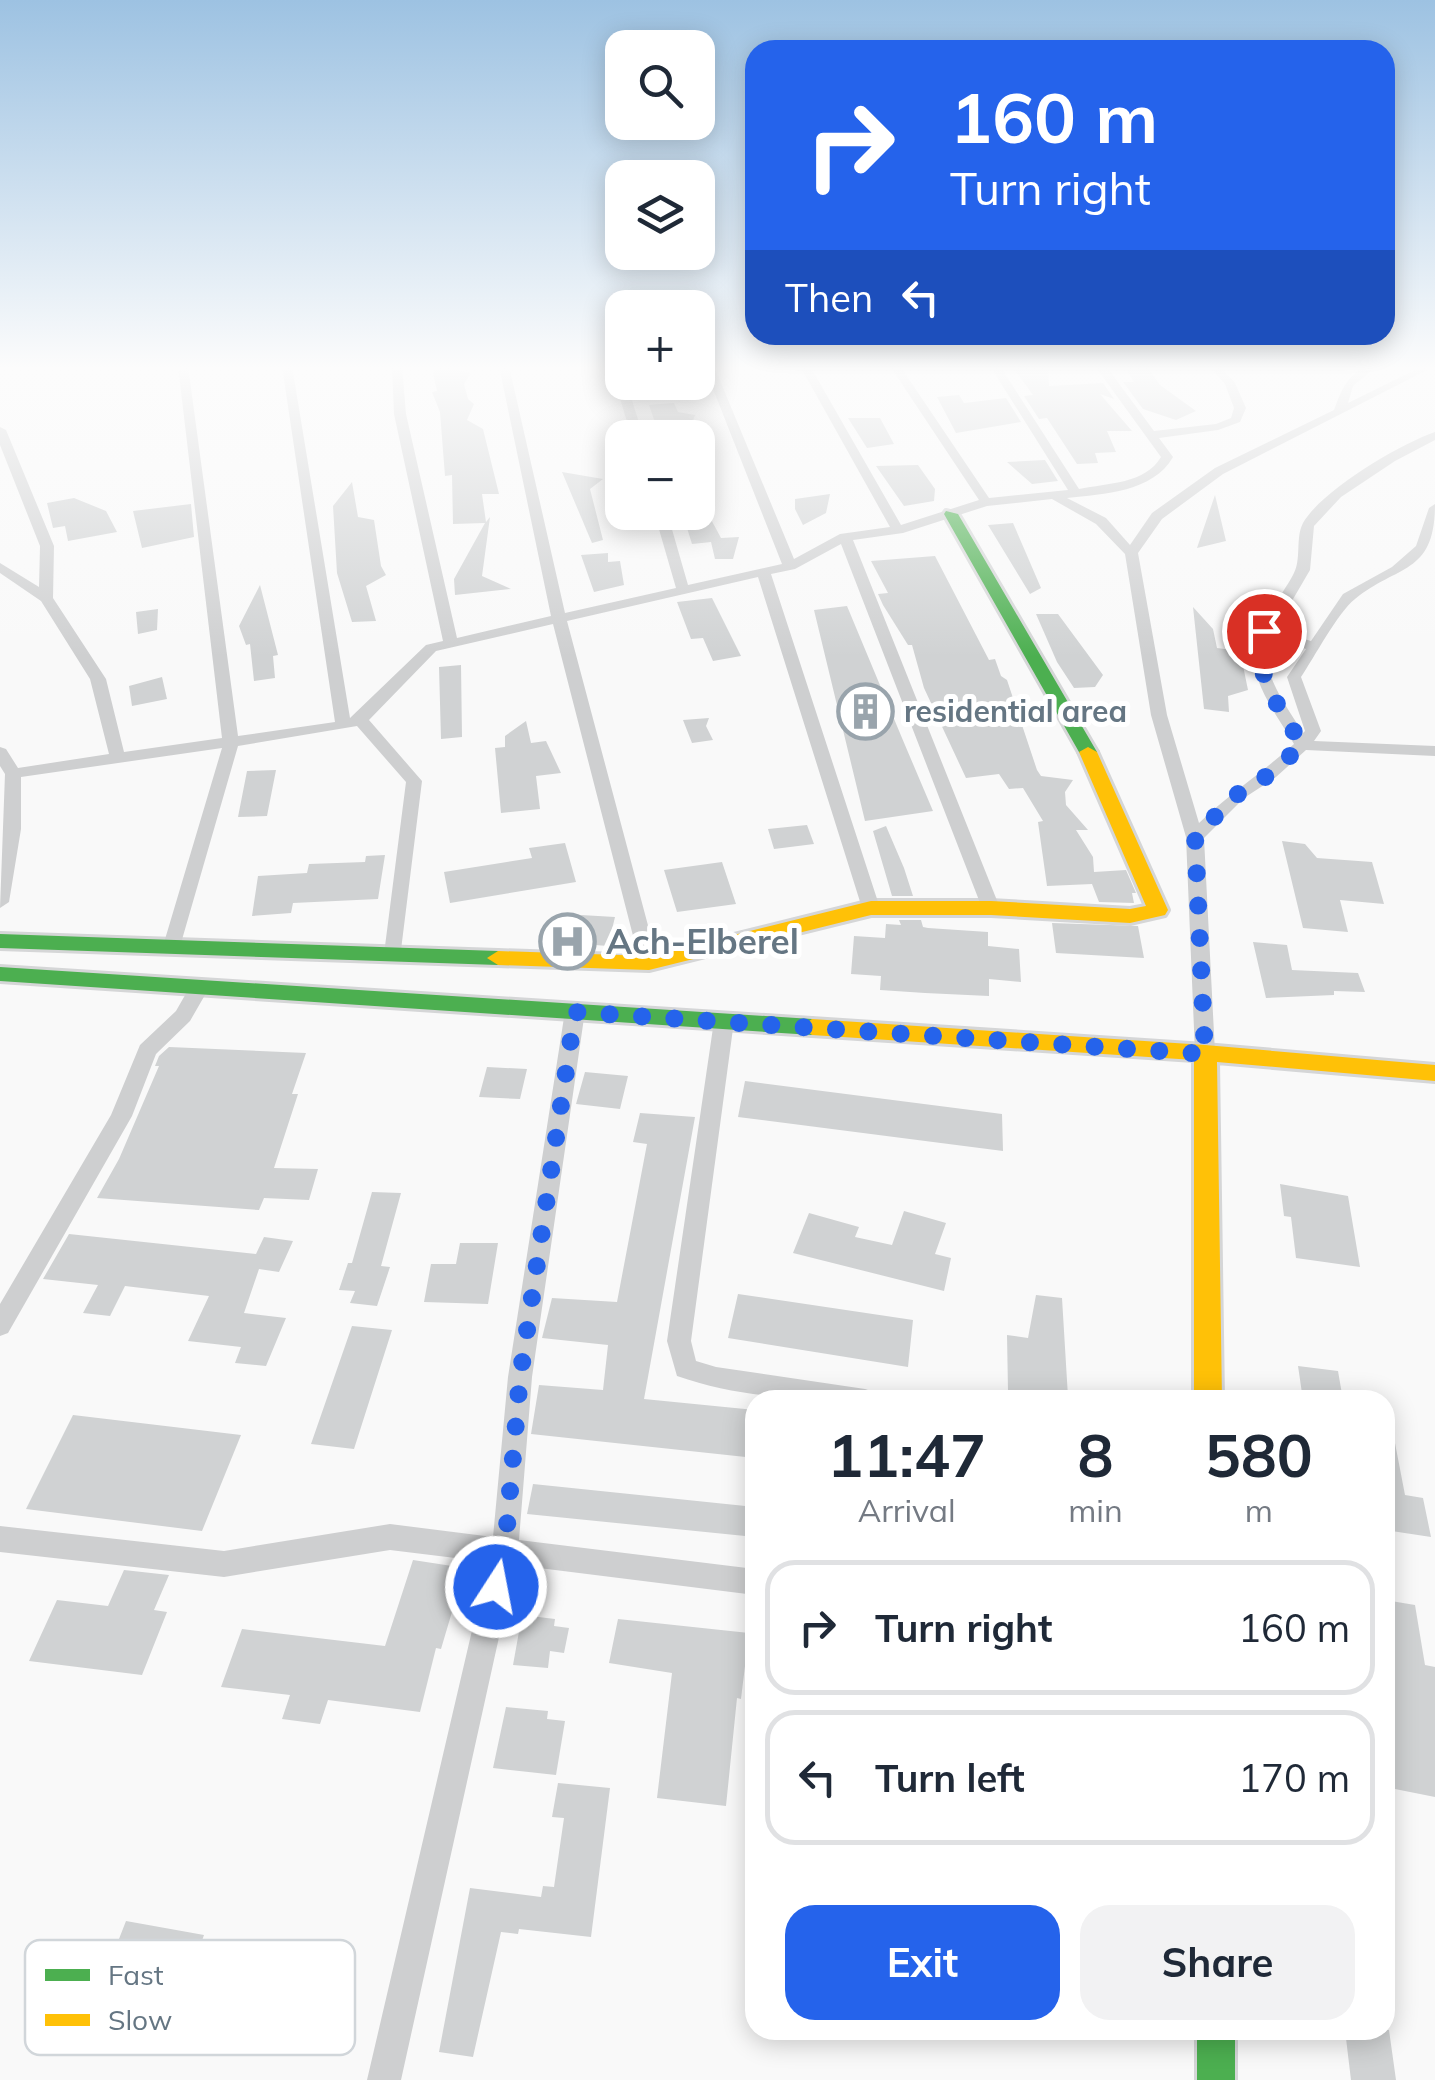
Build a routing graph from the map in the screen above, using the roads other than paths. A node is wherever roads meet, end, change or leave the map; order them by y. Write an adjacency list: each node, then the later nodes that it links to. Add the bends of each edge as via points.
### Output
1 (13, 463): 26 (street, via 47,546)
2 (195, 463): 32 (street)
3 (304, 463): 31 (street)
4 (411, 463): 29 (street)
5 (525, 463): 27 (street)
6 (749, 463): 22 (street)
7 (860, 463): 19 (street)
8 (960, 463): 15 (street)
9 (1057, 463): 13 (street)
10 (1164, 463): 13 (street, via 1142,481)
11 (1235, 463): 21 (street, via 1156,516)
12 (1384, 463): 28 (street, via 1308,525 1304,570)
13 (1076, 493): 14 (street)
14 (1052, 496): 15 (street); 21 (street, via 1100,521)
15 (986, 502): 17 (street)
16 (1435, 508): 30 (street, via 1422,548 1348,597)
17 (951, 514): 19 (street); 42 (street, via 1075,723 1158,903 1158,910 1143,916)
18 (665, 530): 25 (street)
19 (898, 530): 20 (street)
20 (845, 537): 22 (street); 42 (street)
21 (1131, 553): 39 (street, via 1159,715)
22 (790, 566): 24 (street)
23 (0, 567): 26 (street)
24 (764, 572): 25 (street); 41 (street)
25 (683, 590): 27 (street)
26 (46, 598): 36 (street, via 98,679)
27 (559, 619): 29 (street); 46 (street)
28 (1264, 631): 30 (street); 33 (street, via 1264,677)
29 (451, 644): 31 (street, via 432,648)
30 (1315, 647): 33 (street, via 1294,678 1313,732)
31 (351, 722): 32 (street); 45 (street, via 414,781)
32 (231, 744): 36 (street); 44 (street)
33 (1302, 745): 34 (street); 39 (street)
34 (1435, 751)
35 (0, 752): 37 (street)
36 (117, 755): 37 (street)
37 (13, 774): 38 (street)
38 (6, 829): 40 (street)
39 (1195, 836): 51 (street)
40 (0, 902)
41 (871, 908): 42 (street); 46 (street)
42 (991, 908)
43 (0, 941): 44 (street)
44 (172, 946): 45 (street)
45 (392, 954): 46 (street)
46 (649, 964)
47 (0, 974): 48 (street)
48 (198, 988): 49 (street); 53 (street, via 183,1016 147,1050 121,1116)
49 (575, 1012): 50 (street); 57 (street, via 520,1377)
50 (724, 1021): 51 (street); 54 (street, via 679,1341 686,1368)
51 (1205, 1054): 52 (street); 55 (street)
52 (1435, 1073)
53 (0, 1326)
54 (797, 1390)
55 (1208, 1390)
56 (0, 1539): 57 (street, via 224,1564 390,1537)
57 (505, 1549): 58 (street); 60 (street)
58 (745, 1581)
59 (1216, 2040): 61 (street)
60 (384, 2080)
61 (1216, 2080)

